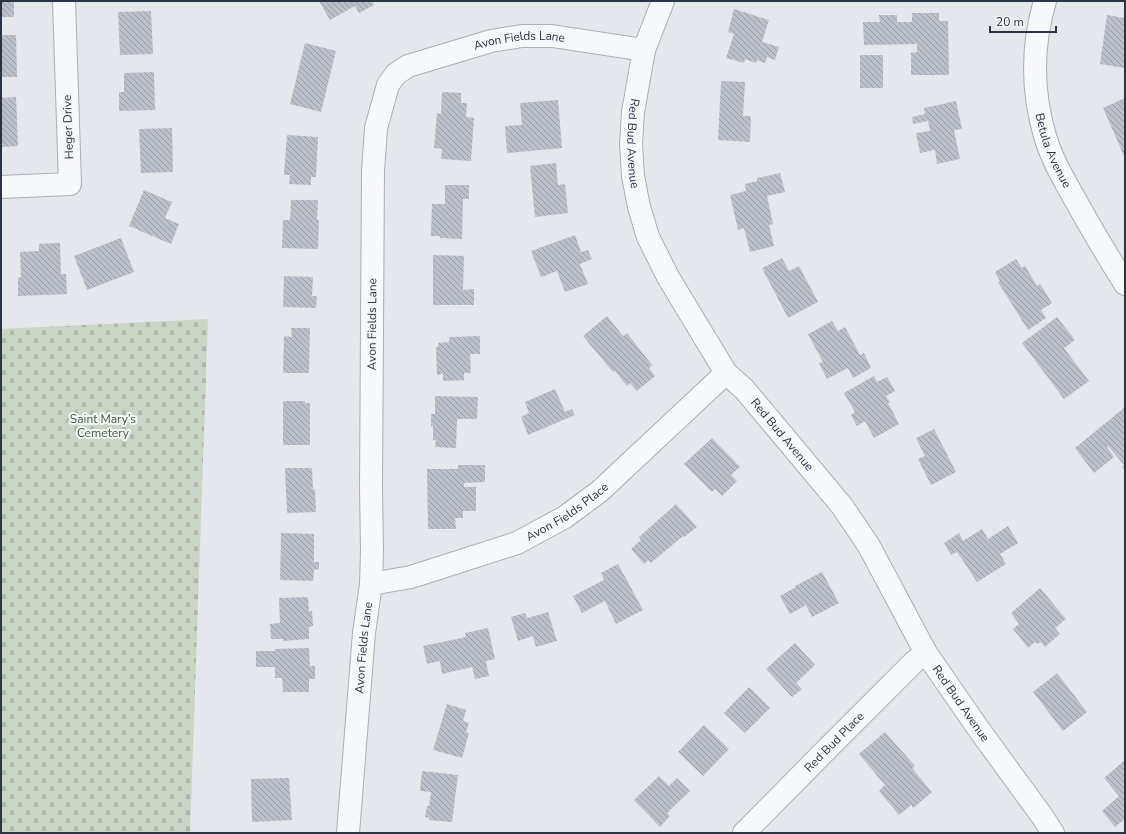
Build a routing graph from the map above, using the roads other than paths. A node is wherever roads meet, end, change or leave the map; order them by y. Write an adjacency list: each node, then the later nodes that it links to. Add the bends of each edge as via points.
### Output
1 (64, 1): 5 (street, Heger Drive, via 70,184)
2 (663, 1): 4 (street, Red Bud Avenue)
3 (1045, 1): 6 (street, Betula Avenue, via 1035,46 1035,77 1038,108 1045,137 1095,236)
4 (644, 50): 7 (street, Red Bud Avenue, via 631,144 638,207 648,237 668,277); 8 (street, Avon Fields Lane, via 552,36 522,36 491,41 408,66 396,74 388,85 376,128 373,171)
5 (1, 187)
6 (1125, 284)
7 (726, 373): 8 (street, Avon Fields Place, via 600,491 565,517 517,543 411,577); 9 (street, Red Bud Avenue, via 744,389 842,506 869,546)
8 (371, 584): 10 (street, Avon Fields Lane, via 364,633)
9 (926, 653): 11 (street, Red Bud Place, via 837,738); 12 (street, Red Bud Avenue)
10 (348, 833)
11 (744, 833)
12 (1053, 833)

